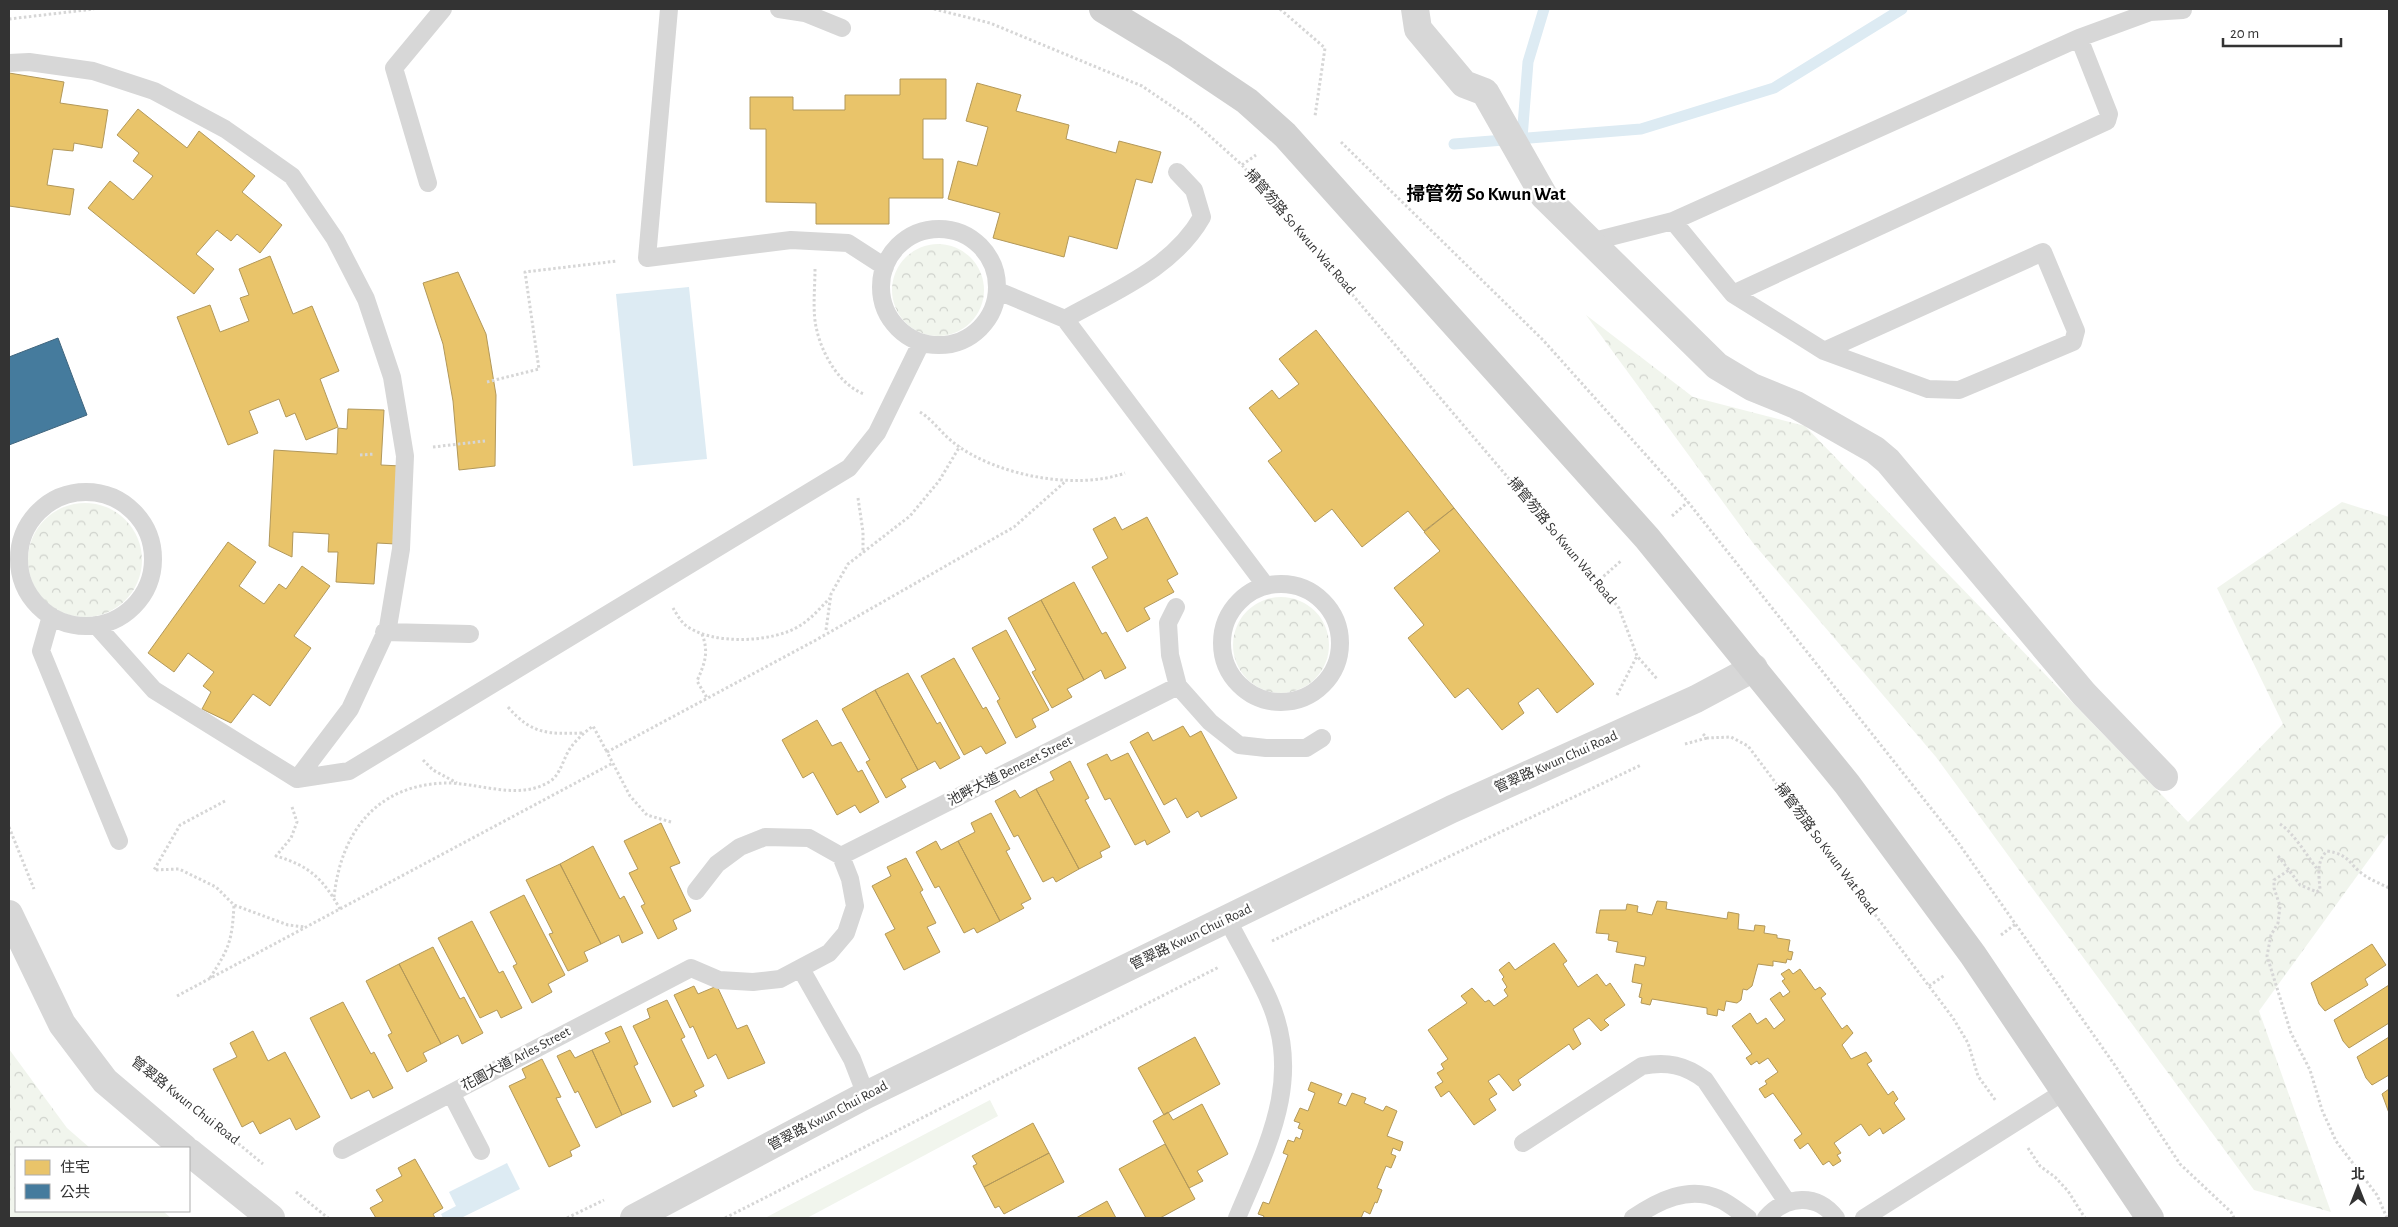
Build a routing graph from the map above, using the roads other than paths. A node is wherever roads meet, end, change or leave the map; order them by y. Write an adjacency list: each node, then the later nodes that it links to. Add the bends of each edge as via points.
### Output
1 (444, 9): 11 (lane, via 394,68)
2 (668, 9): 14 (lane, via 647,258 791,240 848,243)
3 (779, 9): 7 (lane, via 805,14)
4 (1103, 9): 27 (street, via 1247,101 1297,148 1647,538)
5 (1414, 9): 13 (street, via 1418,29 1464,84 1485,92 1544,196)
6 (2183, 10): 8 (lane, via 2150,12)
7 (842, 28)
8 (2079, 38): 12 (lane); 16 (lane, via 2108,114 2107,121)
9 (9, 63): 25 (lane, via 29,62 93,71 154,91 225,129 292,176 336,239 366,299 392,377 405,456 401,549 388,627)
10 (1177, 172): 17 (lane, via 1194,190 1202,216 1192,235 1161,265)
11 (428, 183)
12 (1673, 221): 13 (lane); 16 (lane)
13 (1590, 242): 30 (street, via 1717,366 1752,387 1796,405 1876,450 1888,461 2084,694)
14 (884, 267): 15 (lane, via 894,250 908,238 924,231 943,229 961,233 989,256 996,273); 18 (lane, via 880,285 883,304 891,321 904,334)
15 (998, 291): 17 (lane); 18 (lane, via 994,309 972,336 956,344)
16 (1733, 294): 19 (lane)
17 (1065, 319): 20 (lane)
18 (921, 343): 31 (lane, via 877,433 849,468 349,771)
19 (1824, 351): 19 (lane, via 2043,252 2076,331 2073,342 1959,390 1928,389)
20 (1266, 586): 20 (lane, via 1284,584 1302,588 1318,597 1331,611 1338,628 1337,664 1328,681 1314,693 1295,701 1274,702 1255,697 1227,678 1222,648 1224,628 1233,610 1247,595)
21 (16, 587): 23 (lane); 24 (lane, via 21,541 30,520 46,504 66,494 88,491 110,495 129,506 144,522 152,543 154,565 148,587 136,605 118,618)
22 (1176, 607): 28 (lane, via 1168,623 1170,655)
23 (51, 616): 24 (lane, via 73,625); 32 (lane, via 41,651)
24 (96, 625): 31 (lane, via 154,690)
25 (384, 632): 26 (lane); 31 (lane, via 350,709)
26 (470, 634)
27 (1754, 668): 36 (street, 管翠路 Kwun Chui Road, via 1681,706 1452,809); 38 (street, via 1847,784 1973,955)
28 (1178, 686): 29 (lane, via 1210,722 1239,745 1306,748); 33 (lane, 池畔大道 Benezet Street)
29 (1322, 738)
30 (2164, 777)
31 (297, 779)
32 (119, 841)
33 (841, 856): 34 (lane, via 810,838 765,838 740,847 717,864); 37 (lane, via 855,906 846,932 829,953)
34 (696, 891)
35 (9, 914): 42 (street, via 62,1024 105,1081)
36 (1226, 920): 40 (street, 管翠路 Kwun Chui Road); 49 (lane, via 1269,1000 1277,1024 1284,1073 1276,1122)
37 (801, 969): 39 (lane, 花園大道 Arles Street, via 780,979 753,982 719,980 691,968); 40 (lane, via 852,1060)
38 (2065, 1091): 54 (lane); 55 (street)
39 (451, 1093): 43 (lane, 花園大道 Arles Street); 44 (lane)
40 (866, 1095): 48 (street, 管翠路 Kwun Chui Road)
41 (1523, 1143): 46 (lane, via 1642,1066 1674,1064 1692,1070 1705,1080)
42 (183, 1147)
43 (342, 1150)
44 (481, 1151)
45 (190, 1153): 47 (street)
46 (1787, 1202): 52 (lane); 53 (lane, via 1816,1201 1829,1208)
47 (271, 1218)
48 (634, 1218)
49 (1238, 1218)
50 (1633, 1218): 51 (lane, via 1674,1196 1690,1193 1720,1199)
51 (1748, 1218)
52 (1766, 1218)
53 (1836, 1218)
54 (1864, 1218)
55 (2150, 1218)

